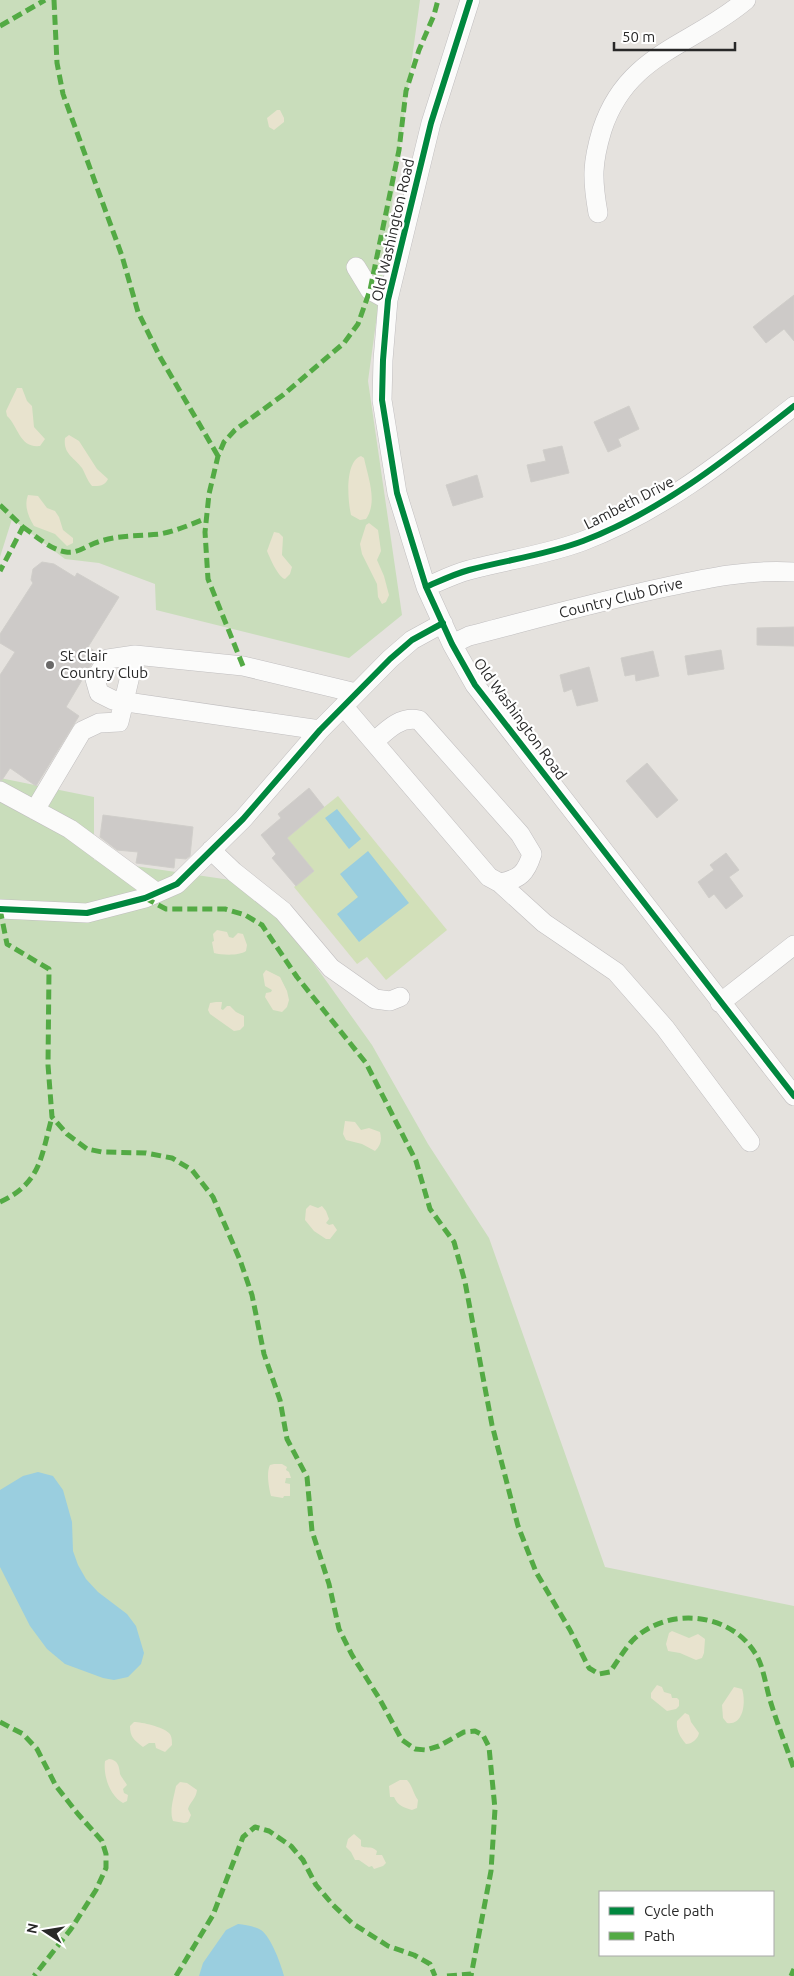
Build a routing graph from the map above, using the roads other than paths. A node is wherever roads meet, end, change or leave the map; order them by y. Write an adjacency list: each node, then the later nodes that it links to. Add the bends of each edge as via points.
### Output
1 (470, 0): 5 (street, Old Washington Road, via 431,123)
2 (746, 0): 3 (street, via 639,70 619,94 594,158 593,185)
3 (598, 213)
4 (356, 268): 5 (street, via 370,290)
5 (388, 300): 8 (street, Old Washington Road, via 382,400 397,493)
6 (794, 406): 8 (street, Lambeth Drive, via 702,477 613,528 582,542 466,571)
7 (794, 572): 10 (street, Country Club Drive, via 739,573 636,593 470,636)
8 (426, 587): 9 (street, Old Washington Road)
9 (443, 623): 10 (street, Old Washington Road); 12 (street, via 412,640)
10 (452, 644): 24 (street, Old Washington Road, via 476,685)
11 (135, 655): 12 (street, via 243,666); 13 (street); 13 (street, via 108,658 95,679 99,693)
12 (350, 700): 14 (street); 15 (street)
13 (125, 703): 14 (street); 17 (street, via 119,722 99,723 82,731)
14 (320, 730): 18 (street, via 243,819)
15 (374, 742): 19 (street, via 489,877); 19 (street, via 395,723 411,718 419,720 520,834 532,854 527,869 512,880)
16 (0, 791): 17 (street)
17 (35, 810): 20 (street, via 70,828)
18 (211, 850): 20 (street, via 177,884); 23 (street, via 283,911 331,968 375,998 390,1000)
19 (500, 883): 26 (street, via 544,923 616,972 665,1028)
20 (157, 893): 21 (street, via 87,913)
21 (0, 909)
22 (794, 945): 24 (street)
23 (400, 996)
24 (720, 1003): 25 (street, Old Washington Road)
25 (794, 1096)
26 (750, 1142)

